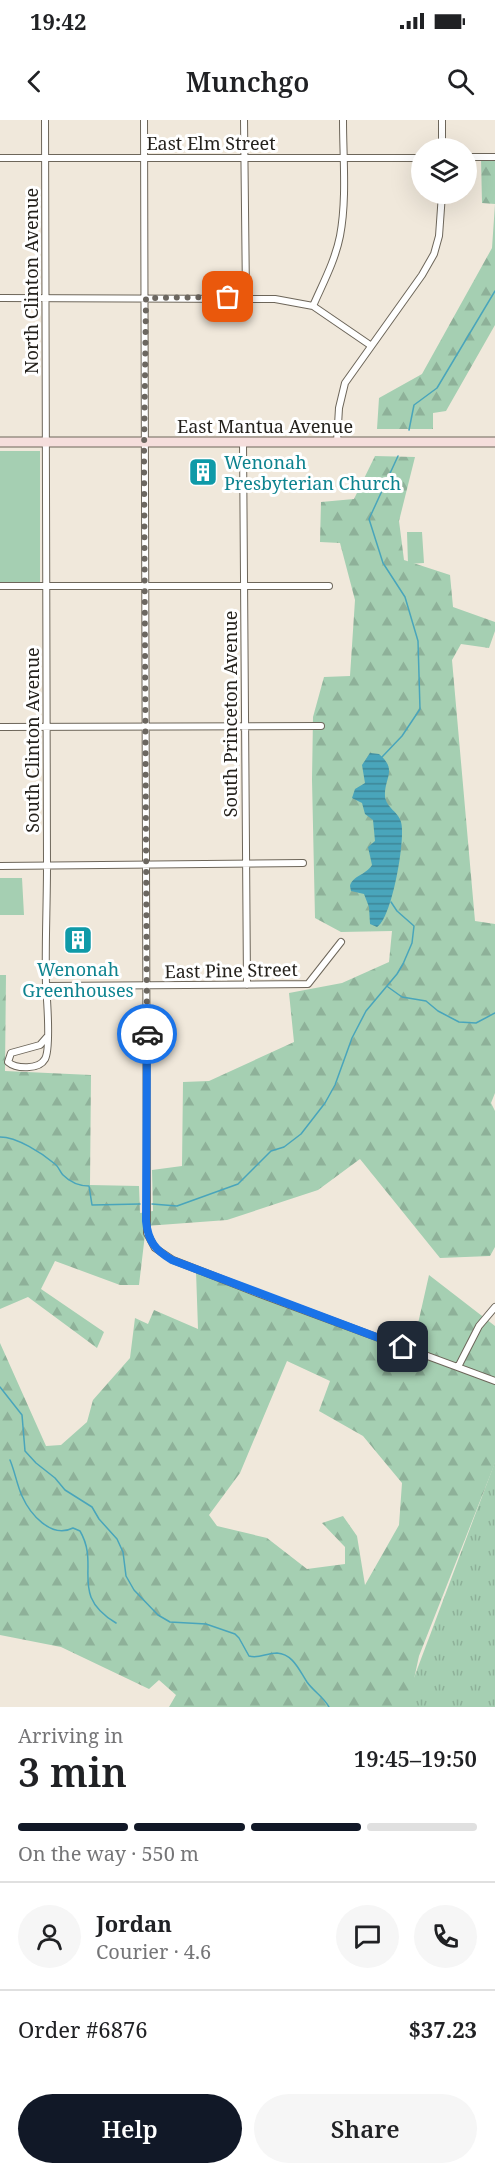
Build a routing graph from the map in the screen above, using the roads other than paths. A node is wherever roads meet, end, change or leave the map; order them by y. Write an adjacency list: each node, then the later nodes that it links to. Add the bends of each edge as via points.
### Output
1 (45, 120): 9 (street, North Clinton Avenue)
2 (144, 120): 13 (street)
3 (244, 120): 14 (street)
4 (343, 120): 10 (street)
5 (442, 120): 6 (street)
6 (442, 138)
7 (495, 157): 12 (street)
8 (0, 158): 9 (street, East Elm Street)
9 (45, 158): 13 (street, East Elm Street); 18 (street, North Clinton Avenue)
10 (343, 158): 11 (street, East Elm Street); 14 (street, East Elm Street); 20 (street, via 340,235)
11 (411, 158)
12 (477, 158)
13 (144, 159): 14 (street, East Elm Street); 19 (street)
14 (244, 159): 16 (street)
15 (441, 204): 21 (street, via 434,254)
16 (246, 297): 19 (street); 20 (street)
17 (0, 298): 18 (street)
18 (46, 298): 19 (street); 23 (street, North Clinton Avenue)
19 (146, 298): 24 (street)
20 (313, 306): 21 (street)
21 (370, 345): 26 (street, via 345,383 339,408)
22 (0, 442): 23 (street, East Mantua Avenue)
23 (46, 442): 24 (street, East Mantua Avenue); 29 (street, South Clinton Avenue)
24 (144, 442): 25 (street, East Mantua Avenue); 31 (street)
25 (243, 442): 26 (street, East Mantua Avenue); 32 (street, South Princeton Avenue)
26 (338, 442): 27 (street, East Mantua Avenue)
27 (495, 442)
28 (0, 586): 29 (street)
29 (46, 586): 31 (street); 35 (street, South Clinton Avenue)
30 (329, 586): 32 (street)
31 (145, 587): 32 (street); 36 (street)
32 (244, 587): 37 (street, South Princeton Avenue)
33 (321, 726): 37 (street)
34 (0, 727): 35 (street)
35 (46, 727): 36 (street); 42 (street, South Clinton Avenue)
36 (146, 727): 37 (street); 40 (street)
37 (245, 727): 39 (street, South Princeton Avenue)
38 (303, 863): 39 (street)
39 (247, 864): 40 (street); 44 (street, South Princeton Avenue)
40 (146, 865): 42 (street); 46 (street)
41 (0, 866): 42 (street)
42 (48, 866): 45 (street, South Clinton Avenue)
43 (341, 942): 44 (street, East Pine Street, via 308,984)
44 (247, 985): 46 (street, East Pine Street)
45 (46, 986): 46 (street, East Pine Street); 47 (street, South Clinton Avenue)
46 (147, 986): 49 (street, via 149,1241 172,1260)
47 (47, 1038): 47 (street, South Clinton Avenue, via 42,1063 20,1067 8,1062 11,1053 40,1045)
48 (495, 1307): 49 (street, via 478,1326)
49 (458, 1367): 50 (street)
50 (495, 1381)

